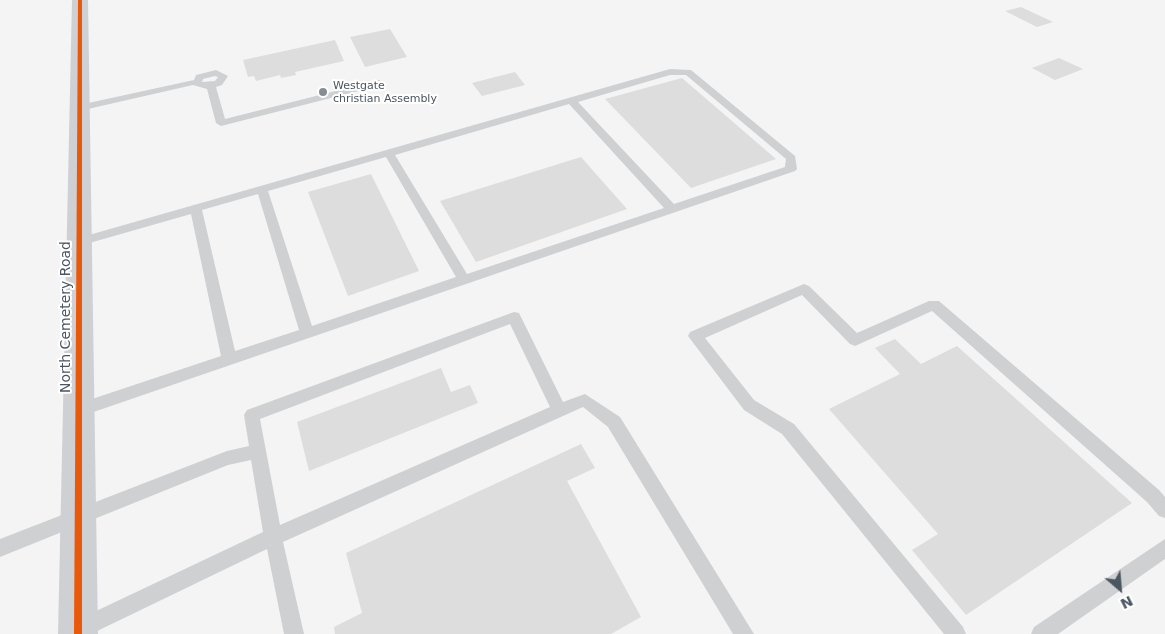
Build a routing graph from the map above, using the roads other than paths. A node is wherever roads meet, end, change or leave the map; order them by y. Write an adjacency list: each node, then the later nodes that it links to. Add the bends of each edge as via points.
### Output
1 (80, 0): 6 (street, North Cemetery Road)
2 (196, 82): 4 (lane); 4 (lane, via 212,73 224,76); 6 (lane)
3 (379, 83): 4 (lane, via 221,123)
4 (211, 86)
5 (571, 100): 7 (lane); 10 (lane); 10 (lane, via 670,72 688,72 791,158 791,169)
6 (79, 108): 11 (street, North Cemetery Road)
7 (389, 153): 8 (lane); 12 (lane)
8 (262, 189): 9 (lane); 13 (lane)
9 (196, 208): 11 (lane); 14 (lane)
10 (672, 209): 12 (lane)
11 (79, 242): 15 (street, North Cemetery Road)
12 (463, 279): 13 (lane)
13 (307, 332): 14 (lane)
14 (229, 359): 15 (lane)
15 (79, 410): 19 (street, North Cemetery Road)
16 (558, 410): 17 (lane, via 514,317 252,415); 20 (lane); 25 (lane, via 585,400 614,422)
17 (258, 451): 19 (lane, via 227,458); 20 (lane)
18 (1165, 510): 26 (lane, via 1153,496 934,305 855,340 804,289 695,336 749,405 788,429)
19 (79, 516): 21 (lane); 23 (street, North Cemetery Road)
20 (273, 537): 23 (lane); 24 (lane)
21 (0, 548)
22 (1165, 548): 27 (lane)
23 (78, 632)
24 (294, 634)
25 (744, 634)
26 (956, 634)
27 (1041, 634)

